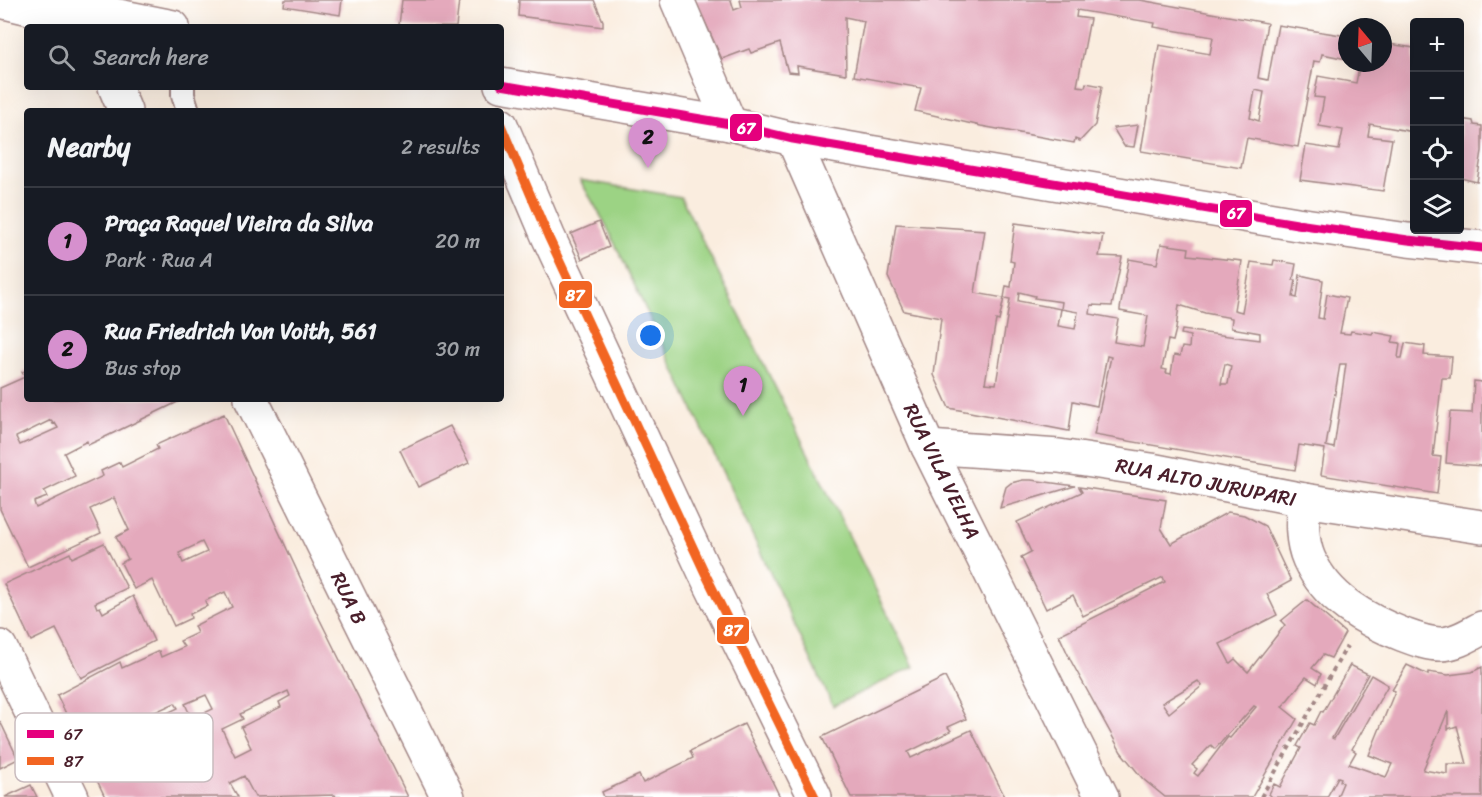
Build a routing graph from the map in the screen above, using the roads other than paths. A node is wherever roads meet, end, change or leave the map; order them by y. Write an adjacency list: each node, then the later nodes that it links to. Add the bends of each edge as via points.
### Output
1 (677, 0): 12 (street)
2 (0, 1): 3 (street, via 38,9)
3 (102, 14): 4 (street)
4 (157, 24)
5 (504, 86): 12 (street)
6 (116, 90): 9 (street)
7 (183, 90): 10 (lane)
8 (486, 90): 11 (street)
9 (124, 108)
10 (187, 108)
11 (494, 108)
12 (730, 124): 14 (street)
13 (504, 132): 26 (street, via 548,236 704,571)
14 (793, 139): 15 (street, via 1297,224); 17 (street, RUA VILA VELHA)
15 (1482, 248)
16 (252, 402): 25 (street, RUA B)
17 (928, 447): 18 (street, RUA ALTO JURUPARI, via 1059,456); 27 (street, RUA VILA VELHA)
18 (1304, 500): 19 (street, RUA ALTO JURUPARI); 20 (street, via 1302,530 1309,558 1323,583 1339,599 1363,616 1417,640 1440,644 1463,639)
19 (1482, 527)
20 (1482, 628)
21 (0, 647): 22 (street)
22 (32, 713)
23 (65, 782): 24 (street)
24 (72, 797)
25 (448, 797)
26 (815, 797)
27 (1102, 797)

